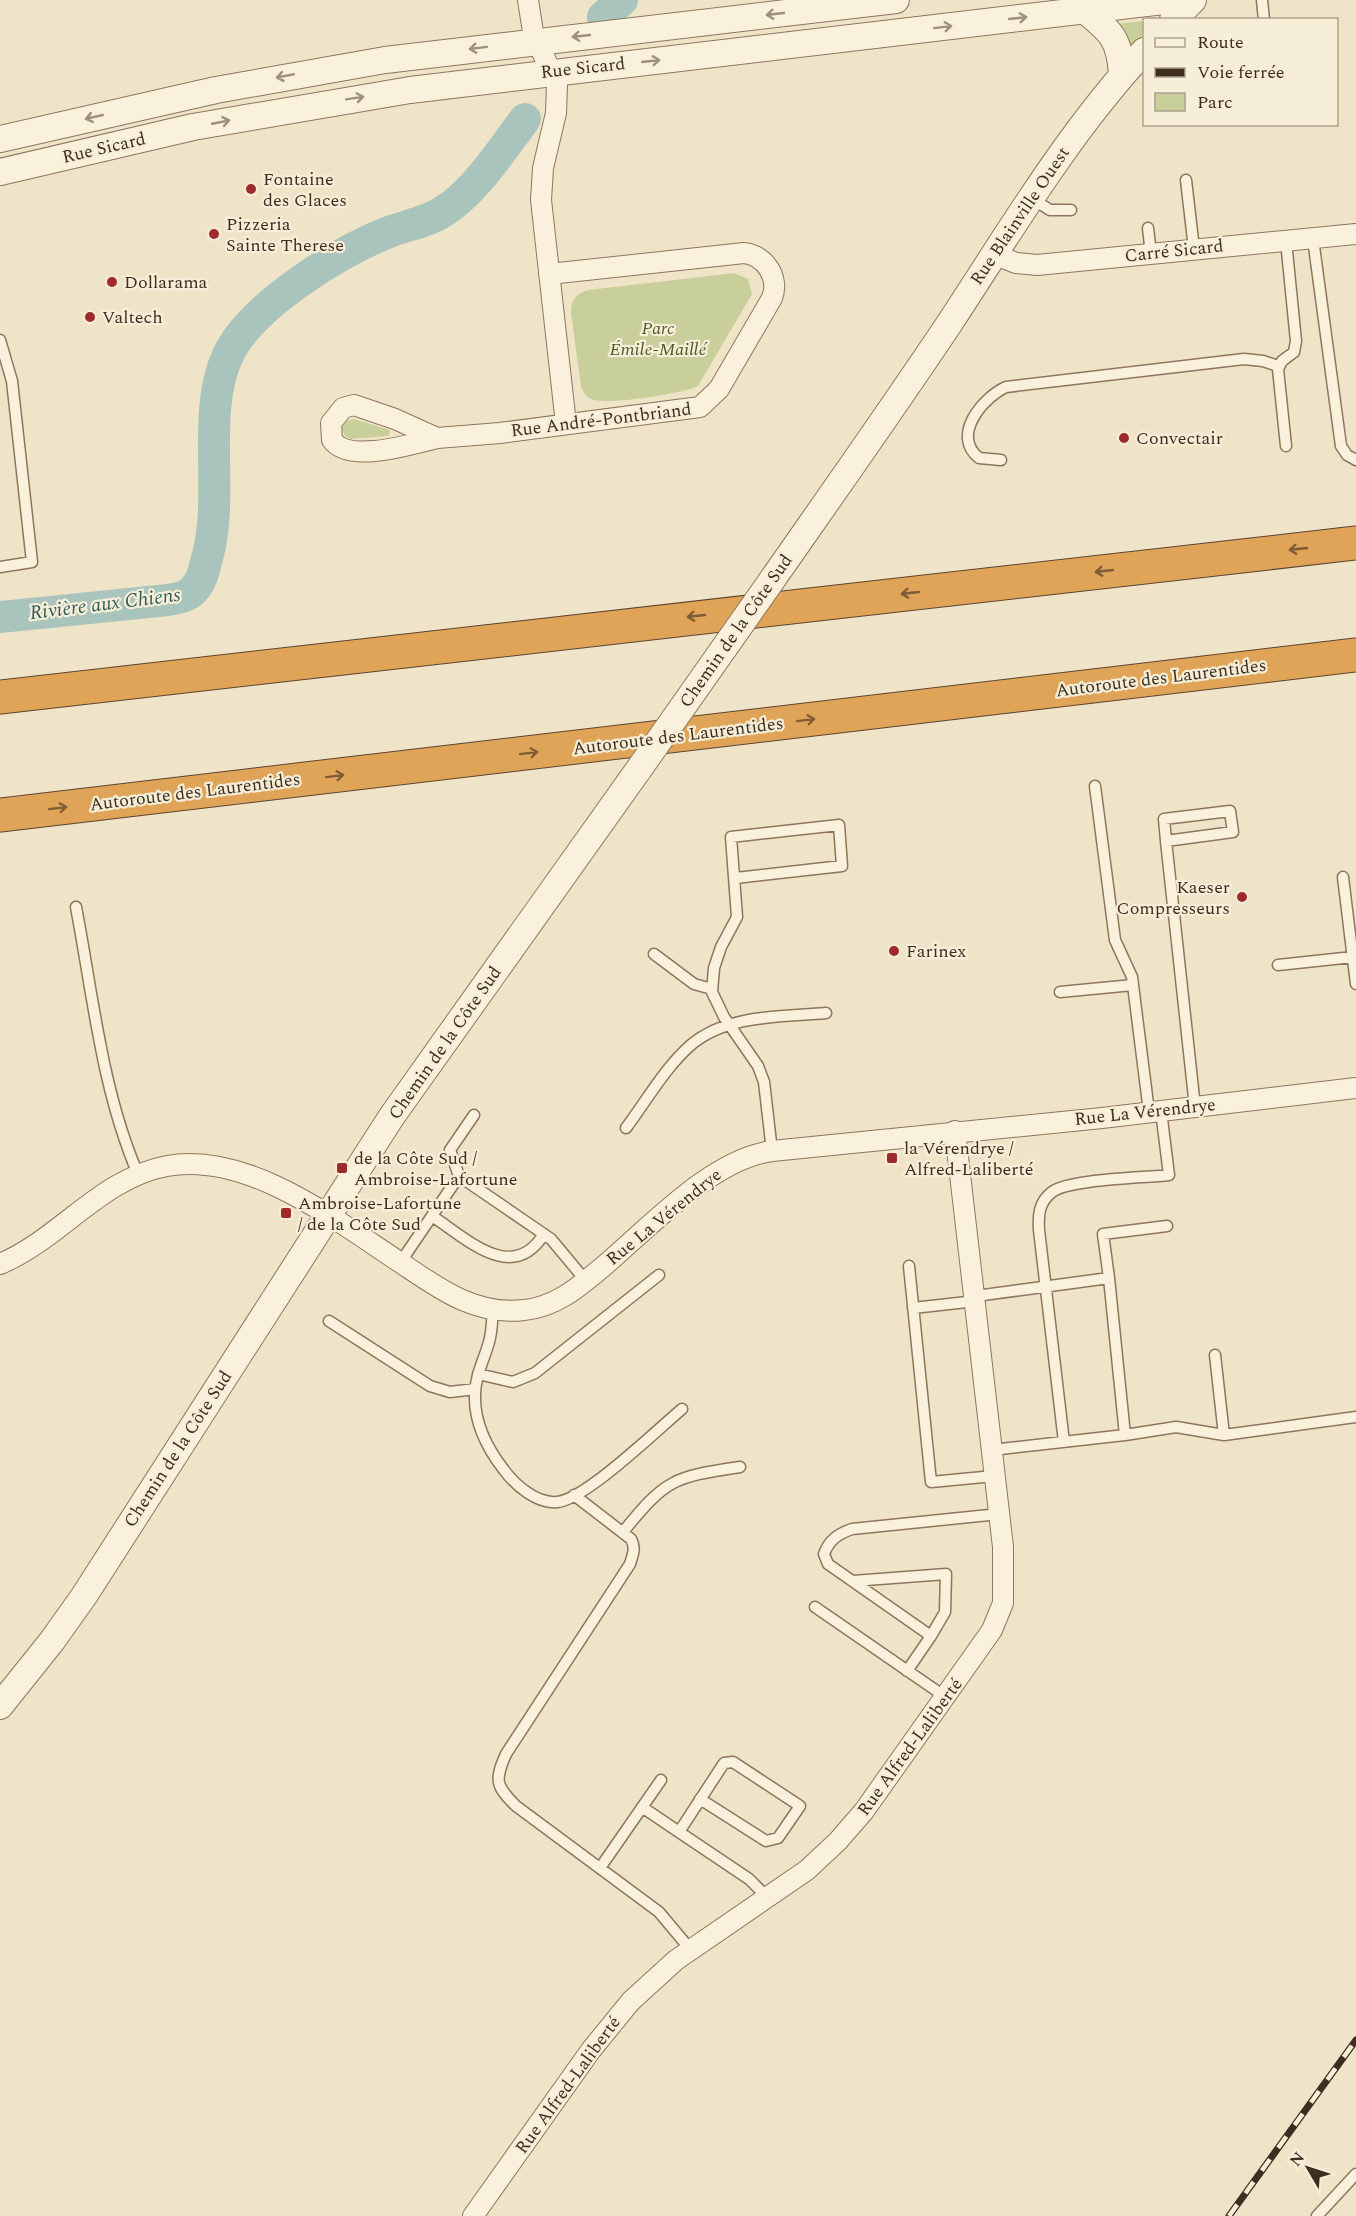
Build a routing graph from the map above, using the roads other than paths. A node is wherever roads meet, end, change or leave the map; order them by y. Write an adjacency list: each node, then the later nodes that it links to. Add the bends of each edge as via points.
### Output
1 (528, 0): 10 (street)
2 (896, 0): 9 (street); 10 (street, Rue Sicard, one-way to 10)
3 (1172, 0): 6 (street, Rue Sicard)
4 (1194, 0): 7 (street)
5 (1262, 0): 8 (lane)
6 (1084, 10): 9 (street, Rue Sicard, one-way to 6); 13 (street, via 1114,38 1120,51)
7 (1175, 18)
8 (1264, 18)
9 (900, 32): 12 (street, Rue Sicard, one-way to 9)
10 (536, 41): 12 (street); 14 (street, Rue Sicard, one-way to 14, via 377,61)
11 (1143, 52): 13 (street, Rue Blainville Ouest)
12 (551, 71): 15 (street, Rue Sicard, one-way to 12, via 352,98); 28 (street, via 557,85 557,104 541,186)
13 (1122, 75): 19 (street, Rue Blainville Ouest, via 1080,126)
14 (186, 97): 15 (street); 16 (street, Rue Sicard, one-way to 16)
15 (193, 127): 17 (street, Rue Sicard)
16 (0, 139)
17 (0, 172)
18 (1186, 180): 25 (lane)
19 (1031, 198): 20 (lane, via 1050,210); 26 (street, Rue Blainville Ouest)
20 (1071, 210)
21 (1148, 228): 27 (lane)
22 (1356, 234): 23 (street, Carré Sicard)
23 (1314, 238): 24 (street, Carré Sicard); 36 (lane, via 1341,446)
24 (1286, 241): 25 (street, Carré Sicard); 30 (lane, via 1296,347)
25 (1194, 249): 27 (street, Carré Sicard)
26 (994, 254): 27 (street, Carré Sicard, via 1016,263 1037,265); 31 (street, Rue Blainville Ouest)
27 (1151, 254)
28 (549, 274): 32 (street); 32 (street, Rue André-Pontbriand, via 744,254 768,266 775,286 719,389 705,404 690,410)
29 (0, 340): 38 (lane, via 12,381 32,562)
30 (1278, 366): 34 (lane); 35 (lane, via 1244,359 1006,387 982,405 968,439 979,458)
31 (905, 389): 66 (street, Chemin de la Côte Sud, bridge, via 418,1078)
32 (566, 424): 33 (street, Rue André-Pontbriand)
33 (437, 438): 33 (street, Rue André-Pontbriand, via 354,405 338,411 329,429 335,444 357,452)
34 (1286, 446)
35 (1001, 460)
36 (1356, 460)
37 (1356, 543): 40 (highway, one-way to 40)
38 (0, 567)
39 (1356, 655): 42 (highway, Autoroute des Laurentides, one-way to 39)
40 (0, 697)
41 (1095, 786): 51 (lane, via 1115,940)
42 (0, 815)
43 (1166, 840): 43 (lane, via 1233,832 1230,811 1164,819); 57 (lane)
44 (1343, 877): 48 (lane)
45 (736, 878): 45 (lane, via 842,866 839,825 731,837); 52 (lane, via 737,917 721,947)
46 (76, 907): 63 (lane, via 112,1099)
47 (654, 954): 52 (lane, via 694,984)
48 (1353, 957): 49 (lane); 50 (lane)
49 (1278, 965)
50 (1356, 984)
51 (1133, 985): 53 (lane); 58 (lane)
52 (712, 989): 55 (lane)
53 (1060, 992)
54 (826, 1013): 55 (lane, via 750,1019)
55 (730, 1025): 60 (lane, via 701,1037 680,1055); 62 (lane, via 751,1053 764,1082)
56 (1356, 1088): 57 (street, Rue La Vérendrye)
57 (1195, 1107): 58 (street, Rue La Vérendrye)
58 (1155, 1111): 61 (street, Rue La Vérendrye); 75 (lane, via 1169,1175 1069,1185 1045,1199 1038,1216)
59 (474, 1115): 64 (lane, via 450,1150)
60 (626, 1128)
61 (955, 1131): 62 (street, Rue La Vérendrye); 76 (street, Rue Alfred-Laliberté)
62 (772, 1151): 74 (street, Rue La Vérendrye, via 750,1156 717,1172)
63 (138, 1174): 66 (street, Rue La Vérendrye, via 179,1165 224,1167 256,1177); 70 (street, Rue La Vérendrye, via 27,1251)
64 (459, 1176): 65 (lane); 68 (lane)
65 (432, 1216): 68 (lane, via 498,1257 519,1257); 69 (lane)
66 (327, 1217): 69 (street, Rue La Vérendrye); 99 (street, Chemin de la Côte Sud, via 78,1604)
67 (1167, 1226): 73 (lane, via 1104,1234)
68 (544, 1234): 74 (lane)
69 (400, 1263): 78 (street, Rue La Vérendrye, via 461,1301)
70 (0, 1264)
71 (909, 1266): 77 (lane)
72 (659, 1275): 81 (lane, via 535,1373 513,1382)
73 (1109, 1278): 75 (lane); 85 (lane)
74 (586, 1281): 78 (street, Rue La Vérendrye, via 538,1308)
75 (1046, 1286): 76 (lane); 87 (lane)
76 (976, 1298): 77 (lane); 88 (street, Rue Alfred-Laliberté)
77 (913, 1308): 90 (lane, via 931,1482)
78 (493, 1310): 81 (lane, via 490,1339)
79 (329, 1321): 82 (lane, via 430,1386 450,1392)
80 (1215, 1355): 86 (lane)
81 (478, 1374): 82 (lane)
82 (475, 1389): 91 (lane, via 475,1412 481,1431 512,1480 542,1499 556,1502)
83 (682, 1409): 91 (lane)
84 (1356, 1417): 86 (lane)
85 (1125, 1435): 86 (lane, via 1176,1427); 87 (lane)
86 (1224, 1435)
87 (1064, 1442): 88 (lane)
88 (992, 1450): 90 (street, Rue Alfred-Laliberté)
89 (740, 1467): 93 (lane, via 690,1474 670,1483)
90 (994, 1476): 92 (street, Rue Alfred-Laliberté)
91 (574, 1495): 93 (lane)
92 (999, 1514): 94 (lane, via 852,1529 839,1534 826,1546 825,1559); 98 (street, Rue Alfred-Laliberté, via 1003,1603 984,1645)
93 (623, 1532): 104 (lane, via 635,1547 630,1564 506,1754 498,1780 502,1793 516,1806)
94 (853, 1581): 96 (lane); 96 (lane, via 946,1574 945,1612)
95 (815, 1607): 97 (lane)
96 (931, 1636): 97 (lane)
97 (907, 1671): 98 (lane)
98 (946, 1698): 105 (street, Rue Alfred-Laliberté, via 838,1841)
99 (0, 1706)
100 (661, 1780): 102 (lane)
101 (700, 1799): 101 (lane, via 724,1763 733,1762 800,1806 778,1838 766,1841); 103 (lane)
102 (642, 1807): 103 (lane); 104 (lane)
103 (679, 1832): 105 (lane, via 749,1879)
104 (600, 1868): 106 (lane, via 659,1912)
105 (768, 1898): 106 (street, Rue Alfred-Laliberté)
106 (690, 1949): 108 (street, Rue Alfred-Laliberté, via 617,2016)
107 (1356, 2174): 109 (lane)
108 (473, 2216)
109 (1317, 2216)

